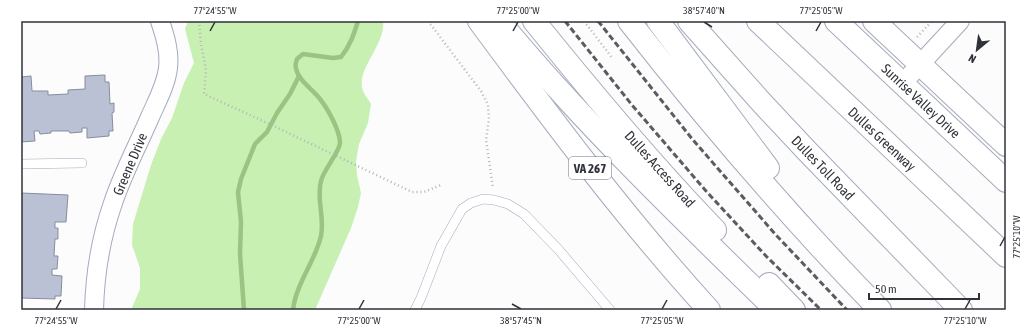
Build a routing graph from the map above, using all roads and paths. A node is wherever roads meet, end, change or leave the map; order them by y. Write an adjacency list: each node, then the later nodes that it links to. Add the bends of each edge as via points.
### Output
1 (160, 21): 28 (street, Greene Drive, via 167,48 168,68 164,85 110,214 98,266)
2 (199, 21): 24 (path, via 206,70 204,94 412,192 424,192)
3 (428, 21): 25 (path, via 488,105 486,140)
4 (479, 21): 31 (main road, VA 267, via 600,181)
5 (499, 21): 32 (main road, via 603,138)
6 (534, 21): 33 (main road, Dulles Access Road, via 603,105 676,187)
7 (584, 21): 17 (path)
8 (629, 21): 27 (main road, via 760,180)
9 (658, 21): 27 (main road, via 750,145 816,224)
10 (689, 21): 34 (main road, Dulles Toll Road, via 806,150)
11 (758, 21): 26 (main road, Dulles Greenway)
12 (836, 21): 19 (main road, Sunrise Valley Drive)
13 (874, 21): 18 (main road, Sunrise Valley Drive)
14 (932, 21): 16 (path)
15 (960, 21): 18 (street)
16 (917, 37)
17 (613, 59)
18 (920, 65): 19 (street); 20 (main road, Sunrise Valley Drive)
19 (902, 84): 23 (main road, Sunrise Valley Drive)
20 (1006, 145)
21 (82, 163): 22 (lane)
22 (21, 164)
23 (1006, 181)
24 (441, 184)
25 (494, 200): 29 (lane, via 483,199 462,209 441,246); 30 (lane, via 508,204 524,214)
26 (1006, 256)
27 (880, 309)
28 (94, 310)
29 (415, 310)
30 (610, 310)
31 (709, 310)
32 (776, 310)
33 (794, 310)
34 (961, 310)

